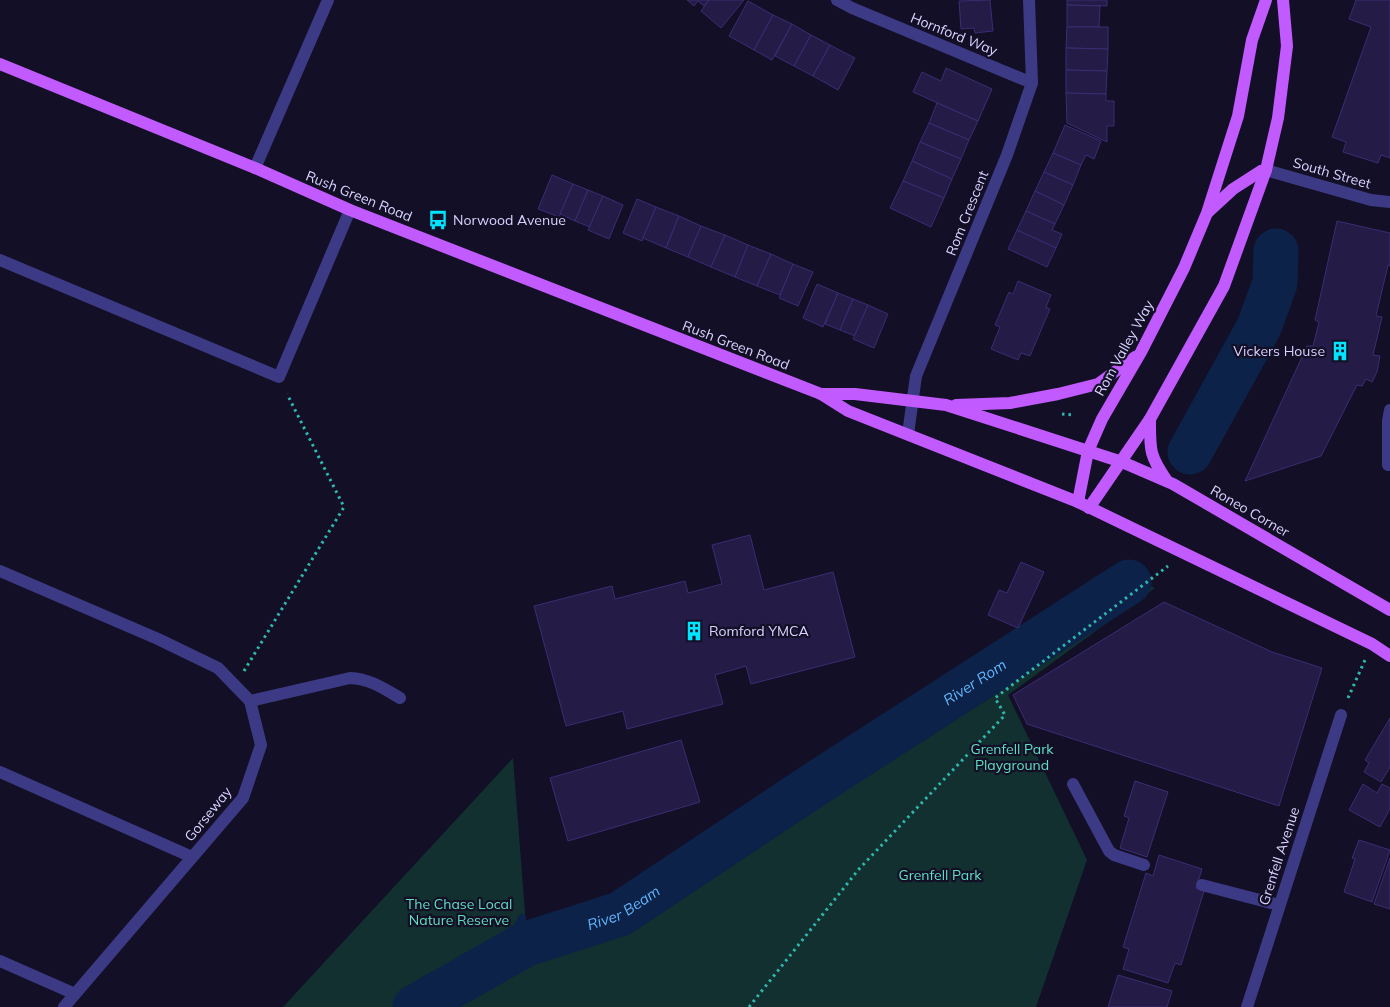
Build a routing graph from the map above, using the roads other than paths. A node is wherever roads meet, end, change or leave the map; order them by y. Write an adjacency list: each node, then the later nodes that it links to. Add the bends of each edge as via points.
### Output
1 (328, 0): 8 (street)
2 (837, 0): 7 (street, Hornford Way)
3 (1030, 0): 7 (street, Rom Crescent)
4 (1266, 0): 12 (main road, Rom Valley Way, via 1252,40 1238,116)
5 (1283, 0): 9 (main road, via 1287,46 1278,118)
6 (0, 64): 8 (main road, Rush Green Road)
7 (1032, 83): 16 (street, Rom Crescent, via 1007,155 916,376)
8 (255, 168): 11 (main road, Rush Green Road)
9 (1266, 170): 10 (street, South Street, via 1371,200); 12 (main road, Rom Valley Way, via 1233,189); 19 (main road, via 1224,286)
10 (1389, 202)
11 (350, 210): 13 (street, via 279,377); 15 (main road, Rush Green Road)
12 (1207, 213): 14 (main road, Rom Valley Way, via 1184,268)
13 (0, 260)
14 (1141, 352): 17 (main road, Rush Green Road, via 1098,384 1010,403); 21 (main road, Rom Valley Way)
15 (821, 394): 16 (main road, Rush Green Road, via 855,394); 20 (main road, Rush Green Road, via 848,411)
16 (912, 401): 17 (main road, Rush Green Road); 20 (street, Rom Crescent)
17 (946, 405): 21 (main road, Rush Green Road)
18 (1390, 410): 23 (street)
19 (1150, 419): 22 (main road); 24 (main road, via 1150,449 1155,464)
20 (908, 434): 25 (main road, Rush Green Road)
21 (1088, 450): 22 (main road, Roneo Corner); 25 (main road, Rom Valley Way)
22 (1122, 462): 24 (main road, Roneo Corner); 25 (main road)
23 (1388, 465)
24 (1167, 481): 27 (main road, Roneo Corner)
25 (1083, 505): 28 (main road, via 1372,644)
26 (0, 572): 30 (street, via 218,668)
27 (1390, 610)
28 (1390, 656)
29 (400, 698): 30 (street, via 363,678 350,678)
30 (250, 701): 34 (street, Gorseway, via 261,745 243,798)
31 (1341, 715): 37 (street, Grenfell Avenue)
32 (0, 772): 34 (street)
33 (1073, 784): 35 (street, via 1109,851)
34 (192, 857): 39 (street, Gorseway)
35 (1144, 865)
36 (1202, 884): 37 (street)
37 (1279, 905): 41 (street, Grenfell Avenue)
38 (0, 961): 39 (street)
39 (75, 994): 40 (street, Gorseway)
40 (64, 1007)
41 (1247, 1007)

